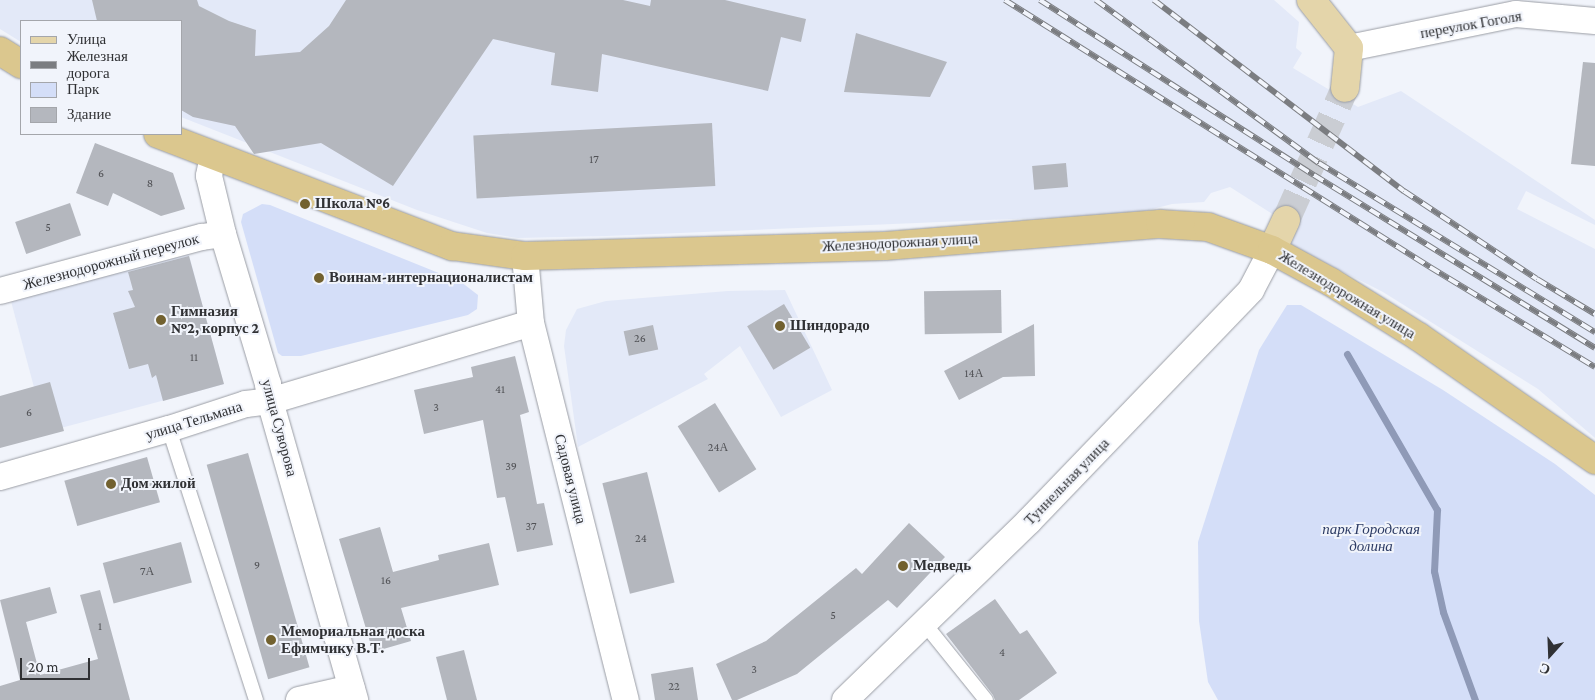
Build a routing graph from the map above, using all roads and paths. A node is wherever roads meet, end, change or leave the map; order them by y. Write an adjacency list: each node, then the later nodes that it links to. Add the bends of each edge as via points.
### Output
1 (1311, 0): 3 (main road)
2 (1595, 21): 3 (street, переулок Гоголя, via 1516,14)
3 (1349, 48): 6 (main road)
4 (0, 51): 5 (highway)
5 (20, 63)
6 (1345, 88)
7 (161, 135): 8 (highway, Железнодорожная улица)
8 (213, 155): 10 (street, улица Суворова, via 209,176); 12 (highway, Железнодорожная улица, via 452,246)
9 (1286, 220): 11 (main road)
10 (223, 234): 13 (street, Железнодорожный переулок); 15 (street, улица Суворова, via 268,384)
11 (1272, 250): 12 (highway, Железнодорожная улица, via 1208,227 1160,224 885,246); 17 (highway, Железнодорожная улица, via 1331,282 1419,337); 19 (street, Туннельная улица, via 1251,290 1030,521)
12 (525, 256): 14 (street, Садовая улица)
13 (0, 291)
14 (531, 323): 15 (street, улица Тельмана); 23 (street, Садовая улица)
15 (270, 401): 16 (street, улица Тельмана, via 246,404); 20 (street, улица Суворова)
16 (169, 429): 18 (street, улица Тельмана); 21 (lane)
17 (1595, 460)
18 (0, 477)
19 (924, 623): 24 (street, Туннельная улица); 25 (lane)
20 (354, 694): 22 (street)
21 (256, 700)
22 (299, 700)
23 (626, 700)
24 (845, 700)
25 (986, 700)

